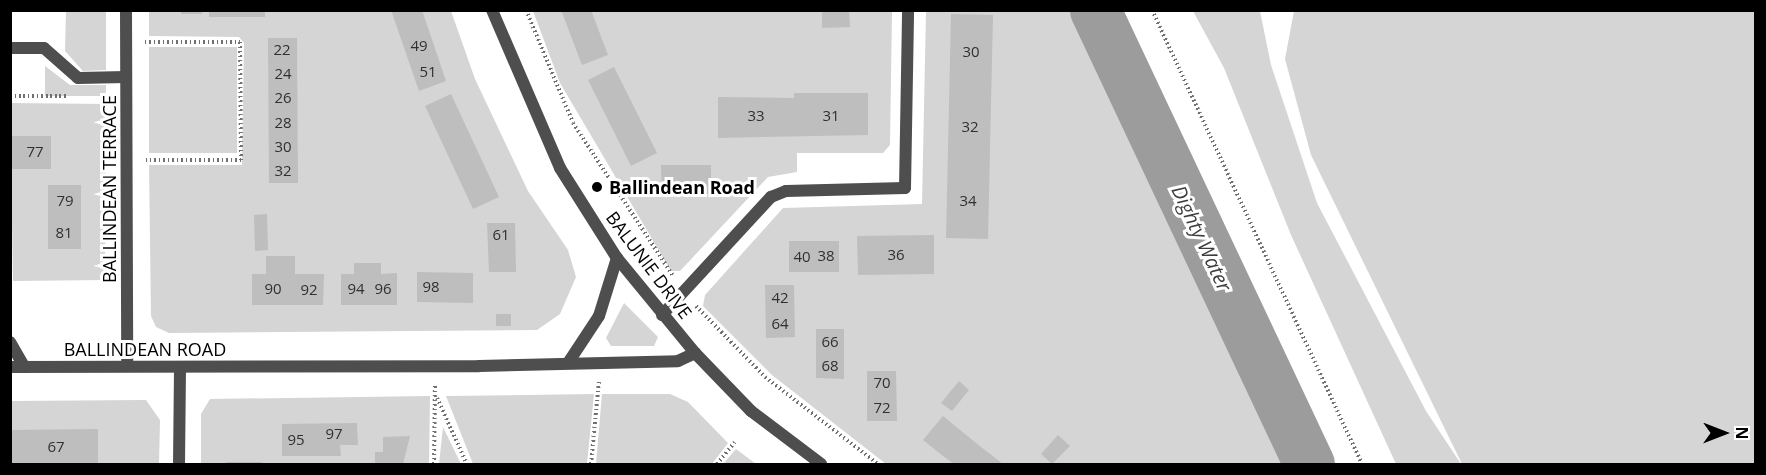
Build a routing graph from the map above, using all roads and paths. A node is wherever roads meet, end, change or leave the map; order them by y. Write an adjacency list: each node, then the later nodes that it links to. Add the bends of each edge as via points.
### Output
1 (126, 10): 6 (street, BALLINDEAN TERRACE)
2 (492, 10): 10 (street, BALUNIE DRIVE, via 560,168)
3 (526, 10): 11 (path, via 573,123 619,201)
4 (908, 10): 11 (street, via 905,188 786,191 771,197)
5 (1152, 10): 31 (path)
6 (126, 42): 8 (street, BALLINDEAN TERRACE); 9 (path, via 240,42 241,160)
7 (10, 48): 8 (street, via 44,48 78,78)
8 (126, 77): 9 (street, BALLINDEAN TERRACE)
9 (127, 160): 18 (street, BALLINDEAN TERRACE)
10 (617, 258): 12 (street, BALUNIE DRIVE); 16 (street, via 599,315)
11 (684, 291): 12 (street); 30 (path, via 765,377)
12 (663, 315): 14 (street, BALUNIE DRIVE)
13 (10, 342): 17 (street)
14 (695, 354): 15 (street, BALLINDEAN ROAD, via 678,361); 29 (street, BALUNIE DRIVE, via 751,411)
15 (601, 362): 16 (street, BALLINDEAN ROAD); 27 (path)
16 (568, 363): 19 (street, BALLINDEAN ROAD)
17 (24, 366): 18 (street, BALLINDEAN ROAD); 20 (street, BALLINDEAN ROAD)
18 (127, 366): 21 (street, BALLINDEAN ROAD)
19 (435, 366): 21 (street, BALLINDEAN ROAD); 22 (path)
20 (10, 367)
21 (180, 367): 24 (street)
22 (435, 395): 25 (path); 26 (path)
23 (735, 442): 28 (path)
24 (179, 465)
25 (434, 465)
26 (467, 465)
27 (591, 465)
28 (717, 465)
29 (821, 465)
30 (878, 465)
31 (1362, 465)

